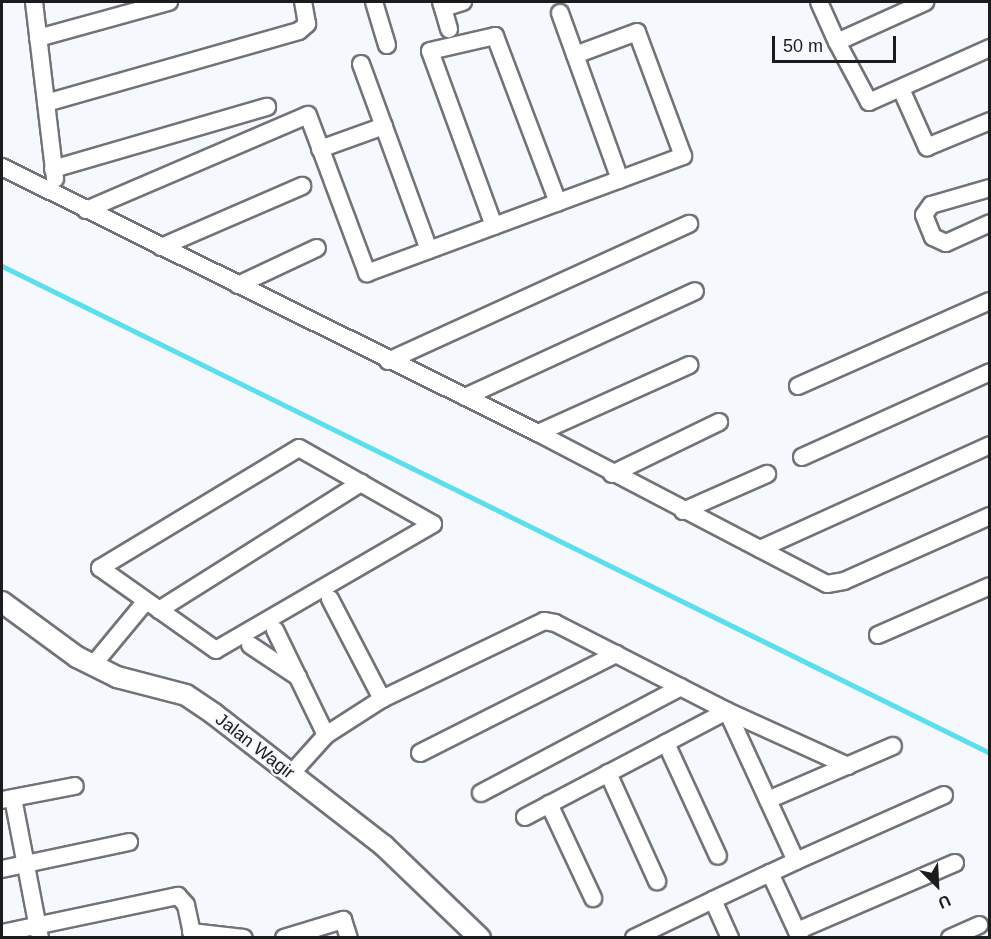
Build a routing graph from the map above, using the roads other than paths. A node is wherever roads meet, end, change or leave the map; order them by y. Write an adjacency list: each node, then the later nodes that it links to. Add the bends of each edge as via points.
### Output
1 (34, 2): 11 (street)
2 (169, 2): 11 (street)
3 (303, 2): 18 (street, via 307,24 299,31)
4 (374, 2): 13 (street)
5 (463, 2): 8 (street)
6 (819, 2): 12 (street)
7 (925, 2): 12 (street)
8 (442, 5): 10 (street)
9 (560, 13): 15 (street)
10 (449, 29)
11 (38, 38): 18 (street)
12 (837, 42): 17 (street, via 865,99 872,102)
13 (387, 45)
14 (990, 48): 17 (street)
15 (575, 55): 25 (street); 25 (street, via 637,32 683,156)
16 (362, 64): 21 (street)
17 (901, 89): 20 (street, via 927,147)
18 (46, 103): 24 (street)
19 (267, 107): 24 (street)
20 (990, 121)
21 (384, 126): 22 (street); 36 (street)
22 (320, 149): 30 (street, via 308,115); 36 (street, via 367,273)
23 (2, 167): 28 (street)
24 (53, 169): 28 (street)
25 (620, 180): 29 (street)
26 (302, 186): 34 (street)
27 (990, 188): 31 (street, via 931,205 924,215 933,237 946,243)
28 (56, 195): 30 (street)
29 (558, 202): 33 (street); 33 (street, via 495,36 430,51)
30 (86, 210): 34 (street)
31 (990, 223)
32 (689, 224): 40 (street)
33 (494, 226): 36 (street)
34 (161, 247): 37 (street)
35 (317, 248): 37 (street)
36 (429, 250)
37 (238, 285): 40 (street)
38 (695, 291): 44 (street)
39 (990, 301): 43 (street)
40 (388, 361): 44 (street)
41 (689, 365): 46 (street)
42 (990, 372): 48 (street)
43 (798, 386)
44 (465, 397): 46 (street)
45 (719, 422): 49 (street)
46 (538, 434): 49 (street)
47 (990, 445): 54 (street)
48 (801, 457)
49 (612, 474): 52 (street)
50 (767, 474): 52 (street)
51 (361, 483): 58 (street); 58 (street, via 299,448 100,568); 58 (street, via 433,524 216,650)
52 (682, 512): 54 (street)
53 (990, 516): 54 (street, via 836,584 820,580)
54 (760, 549)
55 (990, 586): 60 (street)
56 (330, 599): 66 (street)
57 (2, 602): 63 (street, Jalan Wagir)
58 (153, 605): 63 (street)
59 (275, 630): 64 (street)
60 (878, 636)
61 (250, 645): 64 (street)
62 (616, 654): 65 (street); 66 (street, via 544,621); 71 (street)
63 (93, 665): 74 (street, Jalan Wagir, via 117,677 186,695)
64 (298, 677): 68 (street)
65 (681, 687): 67 (street); 76 (street)
66 (382, 699): 68 (street)
67 (727, 711): 69 (street); 72 (street); 79 (street)
68 (326, 735): 74 (street)
69 (666, 742): 73 (street); 83 (street)
70 (893, 746): 72 (street)
71 (420, 753)
72 (848, 766): 79 (street)
73 (608, 773): 80 (street); 89 (street)
74 (291, 774): 102 (street, Jalan Wagir, via 384,846)
75 (75, 786): 78 (street)
76 (481, 793)
77 (944, 795): 84 (street)
78 (7, 799): 86 (street)
79 (768, 800): 84 (street)
80 (549, 804): 81 (street); 90 (street)
81 (525, 817)
82 (129, 842): 86 (street)
83 (718, 856)
84 (796, 861): 88 (street)
85 (955, 863): 96 (street)
86 (24, 864): 87 (street); 93 (street)
87 (2, 869)
88 (770, 873): 91 (street); 96 (street)
89 (657, 881)
90 (593, 898)
91 (713, 900): 95 (street); 104 (street)
92 (979, 925): 98 (street)
93 (39, 932): 94 (street); 97 (street, via 178,896 186,905)
94 (2, 933)
95 (656, 933): 103 (street)
96 (798, 934)
97 (192, 935): 99 (street)
98 (958, 936)
99 (244, 938)
100 (284, 938): 101 (street, via 343,920)
101 (349, 938)
102 (480, 938)
103 (634, 938)
104 (730, 938)

